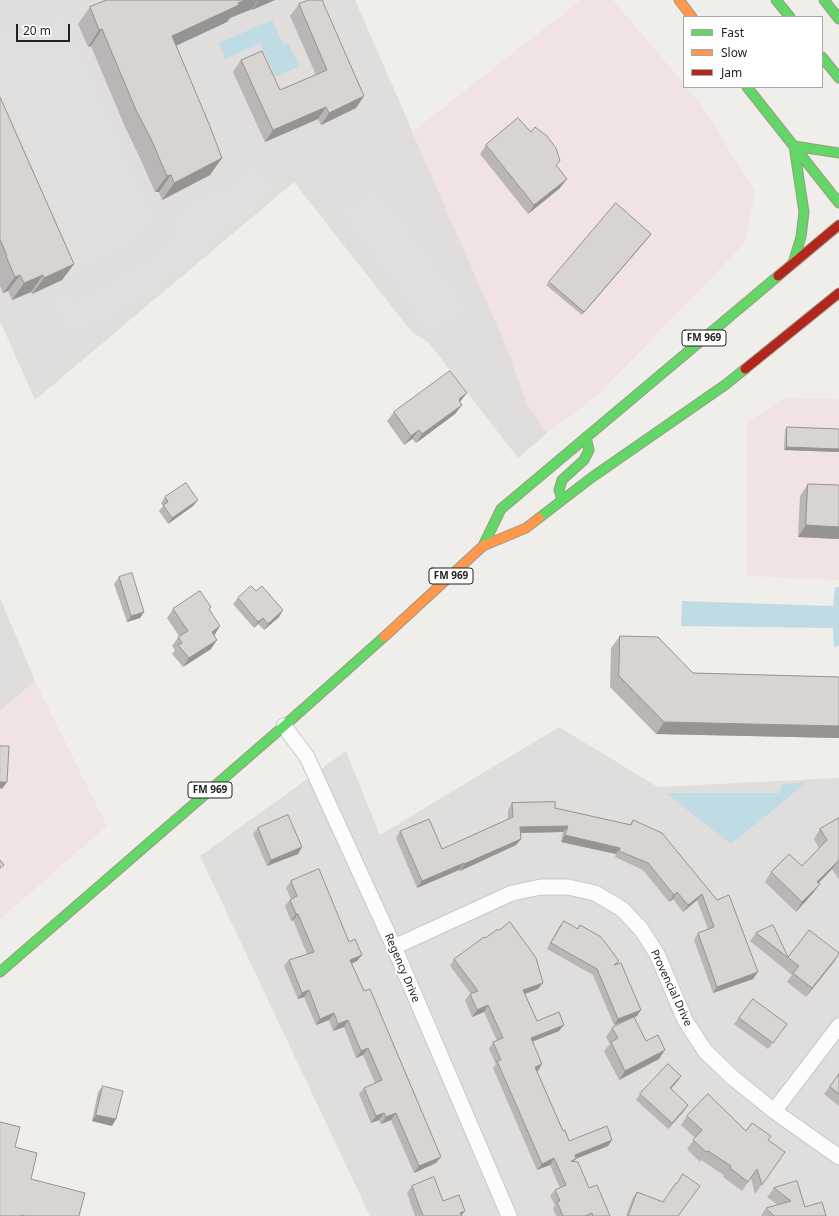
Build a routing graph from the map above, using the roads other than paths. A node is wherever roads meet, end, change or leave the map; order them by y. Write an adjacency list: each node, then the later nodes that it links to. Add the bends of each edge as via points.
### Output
1 (679, 0): 4 (main road)
2 (776, 0): 5 (main road)
3 (824, 0): 6 (main road)
4 (691, 16)
5 (789, 16)
6 (839, 19)
7 (823, 58): 8 (main road)
8 (839, 78)
9 (748, 88): 10 (main road)
10 (794, 146): 11 (main road); 12 (main road); 14 (main road, via 804,212 801,236)
11 (839, 153)
12 (839, 203)
13 (839, 225): 14 (main road, FM 969 / FM 969)
14 (793, 263): 18 (main road, FM 969 / FM 969)
15 (839, 293): 17 (main road, FM 969 / FM 969)
16 (832, 309): 17 (main road)
17 (817, 311): 19 (main road, FM 969 / FM 969, via 725,385)
18 (586, 437): 19 (main road, via 588,450 584,460 562,480 559,490); 20 (main road, FM 969 / FM 969, via 500,509)
19 (562, 500): 20 (main road, FM 969 / FM 969, via 526,528)
20 (483, 546): 21 (main road, FM 969 / FM 969)
21 (284, 726): 22 (street, Regency Drive, via 307,757); 23 (main road, FM 969 / FM 969)
22 (394, 947): 25 (street, Provencial Drive, via 512,893 540,887 568,887 595,894 622,909 641,929 657,954 685,1020 705,1051 732,1078); 27 (street, Regency Drive)
23 (0, 972)
24 (839, 1026): 25 (street)
25 (774, 1111): 26 (street, Provencial Drive)
26 (839, 1157)
27 (509, 1216)

